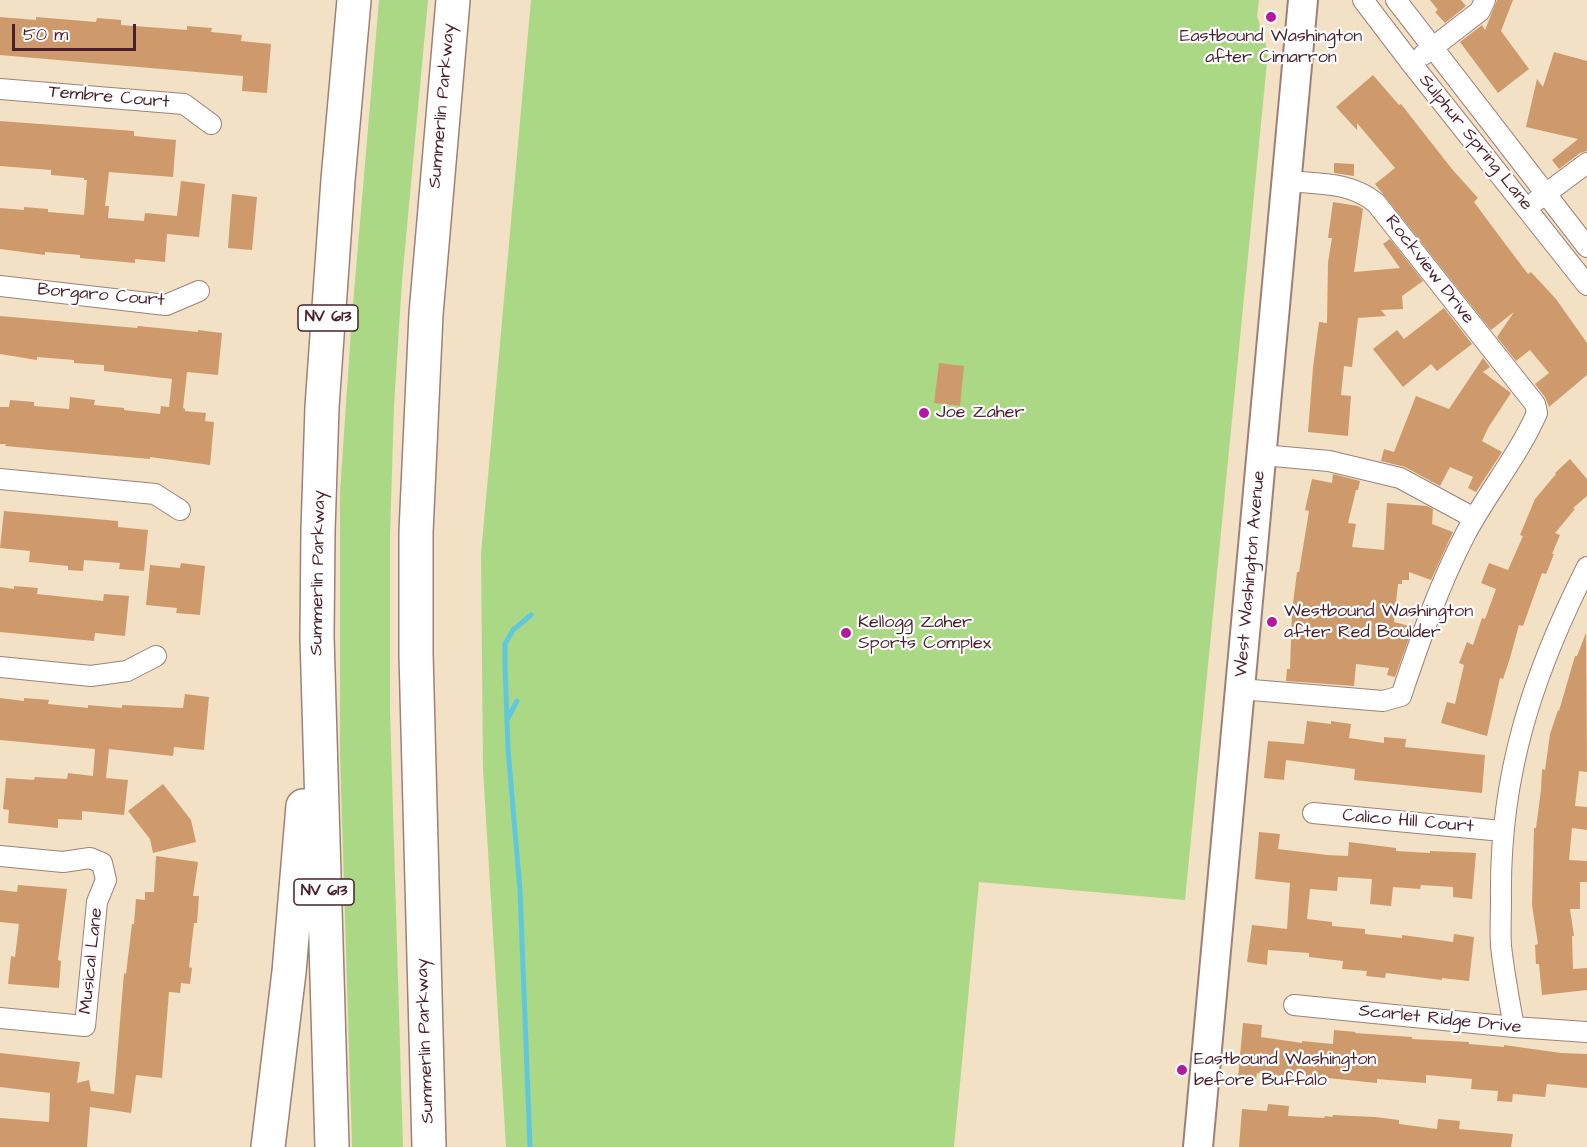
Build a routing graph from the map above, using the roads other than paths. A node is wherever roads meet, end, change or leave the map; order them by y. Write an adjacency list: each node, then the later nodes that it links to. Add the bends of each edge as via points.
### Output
1 (354, 0): 24 (highway, Summerlin Parkway / NV 613, via 322,407)
2 (453, 0): 33 (highway, Summerlin Parkway, via 426,314 416,542)
3 (1303, 0): 12 (main road, West Washington Avenue)
4 (1363, 0): 8 (street, Sulphur Spring Lane)
5 (1396, 0): 7 (street, Sulphur Spring Lane)
6 (1485, 0): 7 (street, via 1480,11)
7 (1432, 47): 8 (street); 13 (street, Sulphur Spring Lane)
8 (1411, 63): 14 (street, Sulphur Spring Lane)
9 (0, 89): 10 (street, Tembre Court, via 184,104)
10 (212, 124)
11 (1587, 163): 13 (street)
12 (1287, 181): 19 (main road, West Washington Avenue); 22 (street, Rockview Drive, via 1347,187 1376,203 1535,404 1537,413 1528,433)
13 (1545, 194): 14 (street); 15 (street, Sulphur Spring Lane)
14 (1527, 208): 16 (street, Sulphur Spring Lane)
15 (1587, 247)
16 (1587, 285)
17 (0, 286): 18 (street, Borgaro Court, via 166,305)
18 (199, 291)
19 (1262, 455): 22 (street, via 1329,461 1400,478); 27 (main road, West Washington Avenue)
20 (0, 479): 21 (street, via 155,494)
21 (180, 510)
22 (1474, 518): 27 (street, via 1432,605 1401,696 1383,701)
23 (1587, 567): 29 (street, via 1538,674 1518,739)
24 (317, 637): 36 (highway, via 291,952); 37 (highway, Summerlin Parkway / NV 613)
25 (156, 656): 26 (street, via 127,671 92,676)
26 (0, 667)
27 (1240, 689): 40 (main road, West Washington Avenue)
28 (1313, 813): 29 (street, Calico Hill Court)
29 (1502, 831): 34 (street, via 1501,945)
30 (0, 856): 32 (street, Musical Lane, via 63,862 90,858 102,863 106,880 97,903 85,1026)
31 (1294, 1005): 34 (street, Scarlet Ridge Drive)
32 (0, 1018)
33 (426, 1022): 38 (highway, Summerlin Parkway); 39 (highway)
34 (1514, 1027): 35 (street, Scarlet Ridge Drive)
35 (1587, 1032)
36 (268, 1147)
37 (332, 1147)
38 (429, 1147)
39 (452, 1147)
40 (1198, 1147)

